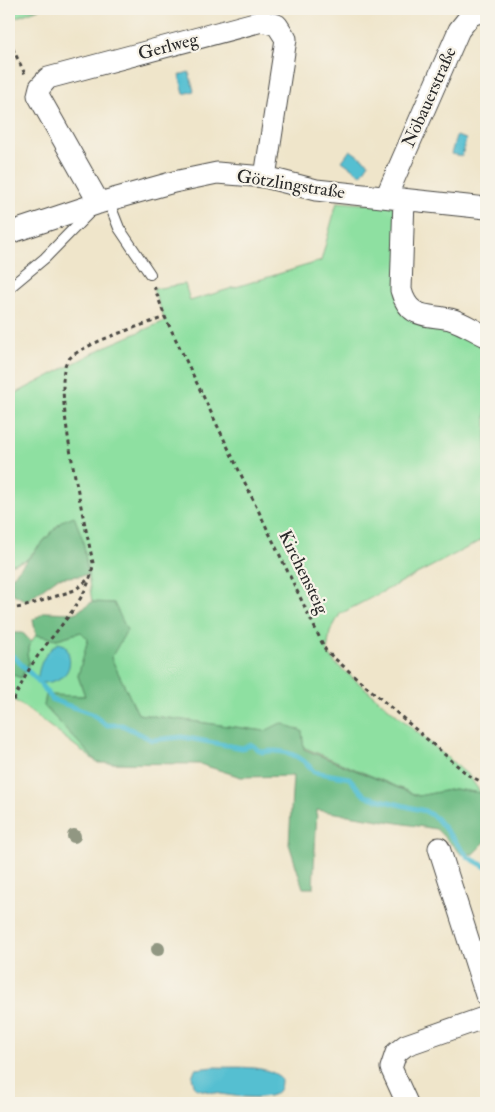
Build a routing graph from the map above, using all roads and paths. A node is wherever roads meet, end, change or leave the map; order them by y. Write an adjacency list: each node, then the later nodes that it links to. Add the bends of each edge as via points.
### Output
1 (19, 9): 3 (path)
2 (486, 10): 7 (street, Nöbauerstraße, via 472,15 459,30)
3 (9, 13)
4 (9, 41): 5 (path, via 25,75)
5 (40, 87): 6 (street, Gerlweg, via 48,78 252,23 262,21 277,25 286,39); 8 (street, via 38,95)
6 (265, 177): 7 (street, Götzlingstraße, via 316,190); 8 (street, Götzlingstraße, via 217,173)
7 (395, 198): 9 (street, Götzlingstraße); 14 (street, via 400,290 404,304 418,314 452,320)
8 (104, 202): 10 (street, Götzlingstraße); 11 (lane); 12 (lane)
9 (486, 208)
10 (9, 233)
11 (150, 274): 13 (path, Kirchensteig)
12 (9, 288)
13 (165, 317): 15 (path, via 80,348 66,363 63,387 68,436 93,563); 18 (path, Kirchensteig, via 326,651 468,775)
14 (486, 336)
15 (92, 576): 16 (path, via 75,590); 17 (path, via 82,596 33,664)
16 (9, 609)
17 (9, 707)
18 (486, 784)
19 (439, 848): 20 (street)
20 (486, 995)
21 (486, 1017): 22 (street, via 406,1045 396,1053 391,1068)
22 (406, 1103)

